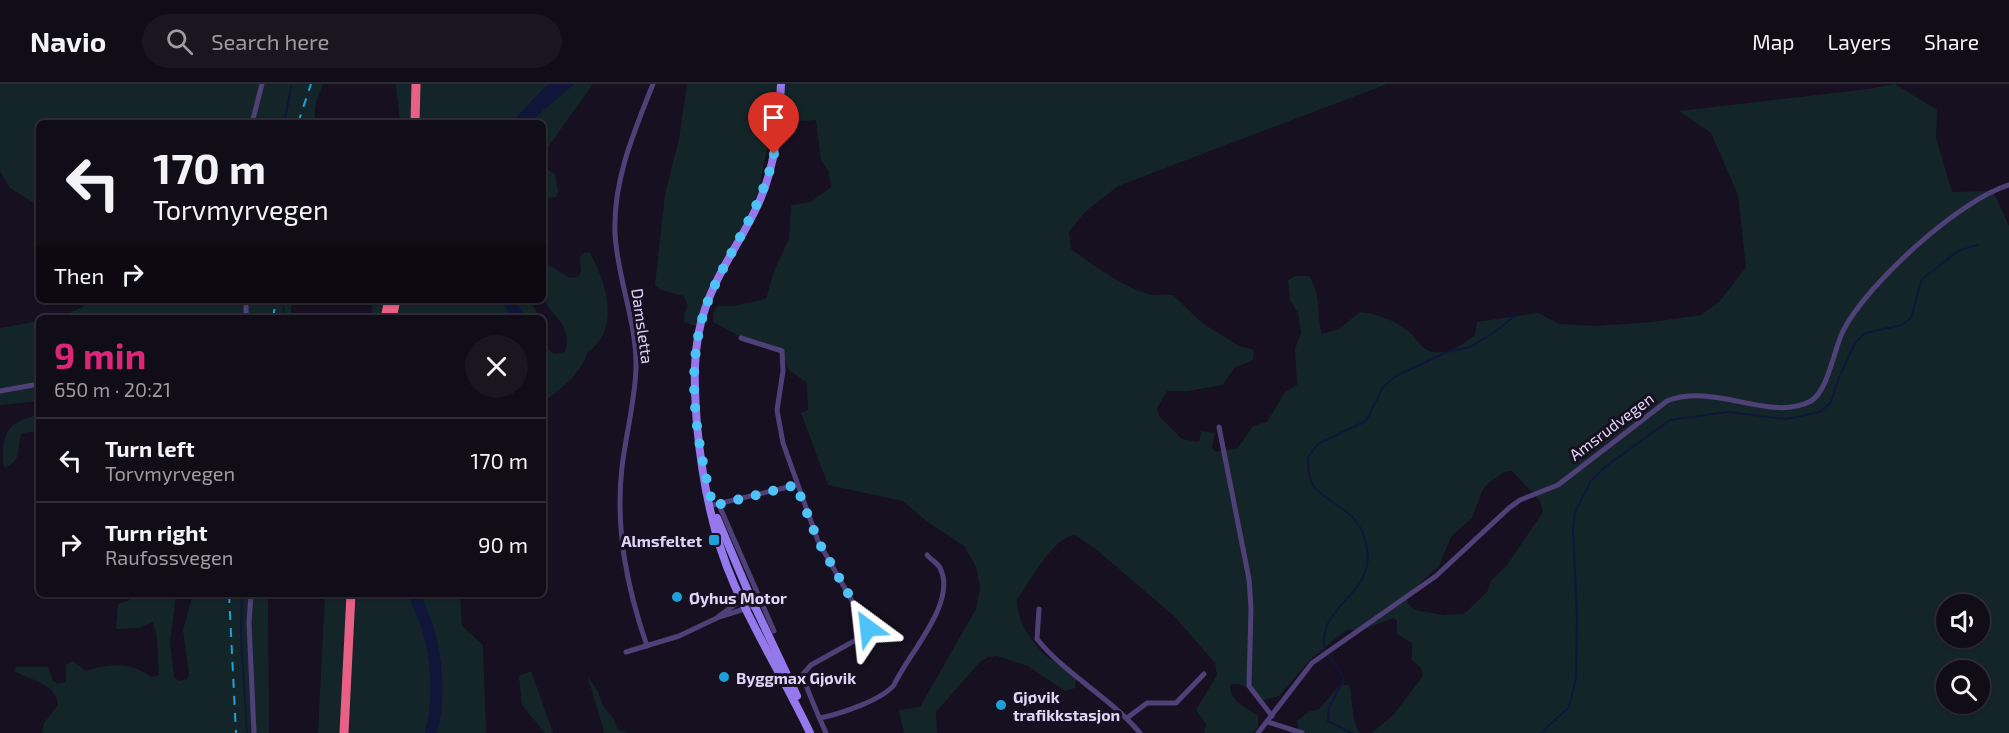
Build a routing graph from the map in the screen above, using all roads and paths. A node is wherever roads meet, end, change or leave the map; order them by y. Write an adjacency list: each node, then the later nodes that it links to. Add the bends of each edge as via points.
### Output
1 (262, 84): 6 (street)
2 (416, 84): 7 (highway)
3 (422, 84): 8 (highway)
4 (653, 84): 26 (street, Damsletta, via 621,173 615,234 636,365 622,466 620,522 626,575)
5 (781, 84): 15 (main road, via 768,179 714,287 699,330 695,389 705,476)
6 (253, 120)
7 (415, 120)
8 (421, 120)
9 (2009, 185): 31 (street, Amsrudvegen, via 1968,205 1921,242 1877,286 1844,329 1825,383 1814,399 1782,408 1709,396 1667,401 1558,485 1506,510 1436,576 1318,657 1297,679)
10 (741, 338): 14 (street, via 782,351 778,421)
11 (36, 384): 12 (street)
12 (0, 390)
13 (1219, 427): 31 (street, via 1249,579 1249,686)
14 (796, 485): 15 (street); 29 (street, via 818,541 866,625 866,635 811,665 803,676)
15 (714, 506): 17 (main road); 21 (main road, via 727,568); 25 (street)
16 (927, 555): 29 (street, via 941,571 942,598 892,688 869,701)
17 (750, 596): 21 (street); 22 (main road)
18 (251, 597): 32 (street)
19 (346, 597): 33 (highway)
20 (351, 597): 34 (highway)
21 (741, 600): 22 (main road); 24 (street)
22 (750, 608): 24 (street); 35 (main road)
23 (1039, 609): 30 (street, via 1037,639 1047,652)
24 (718, 617): 26 (street)
25 (774, 631)
26 (647, 646): 27 (street)
27 (626, 652)
28 (1204, 674): 30 (street, via 1176,703 1147,704)
29 (820, 718): 36 (street)
30 (1127, 718): 37 (street)
31 (1270, 719): 38 (street, Amsrudvegen); 39 (street)
32 (254, 733)
33 (338, 733)
34 (344, 733)
35 (812, 733)
36 (826, 733)
37 (1140, 733)
38 (1258, 733)
39 (1302, 733)

